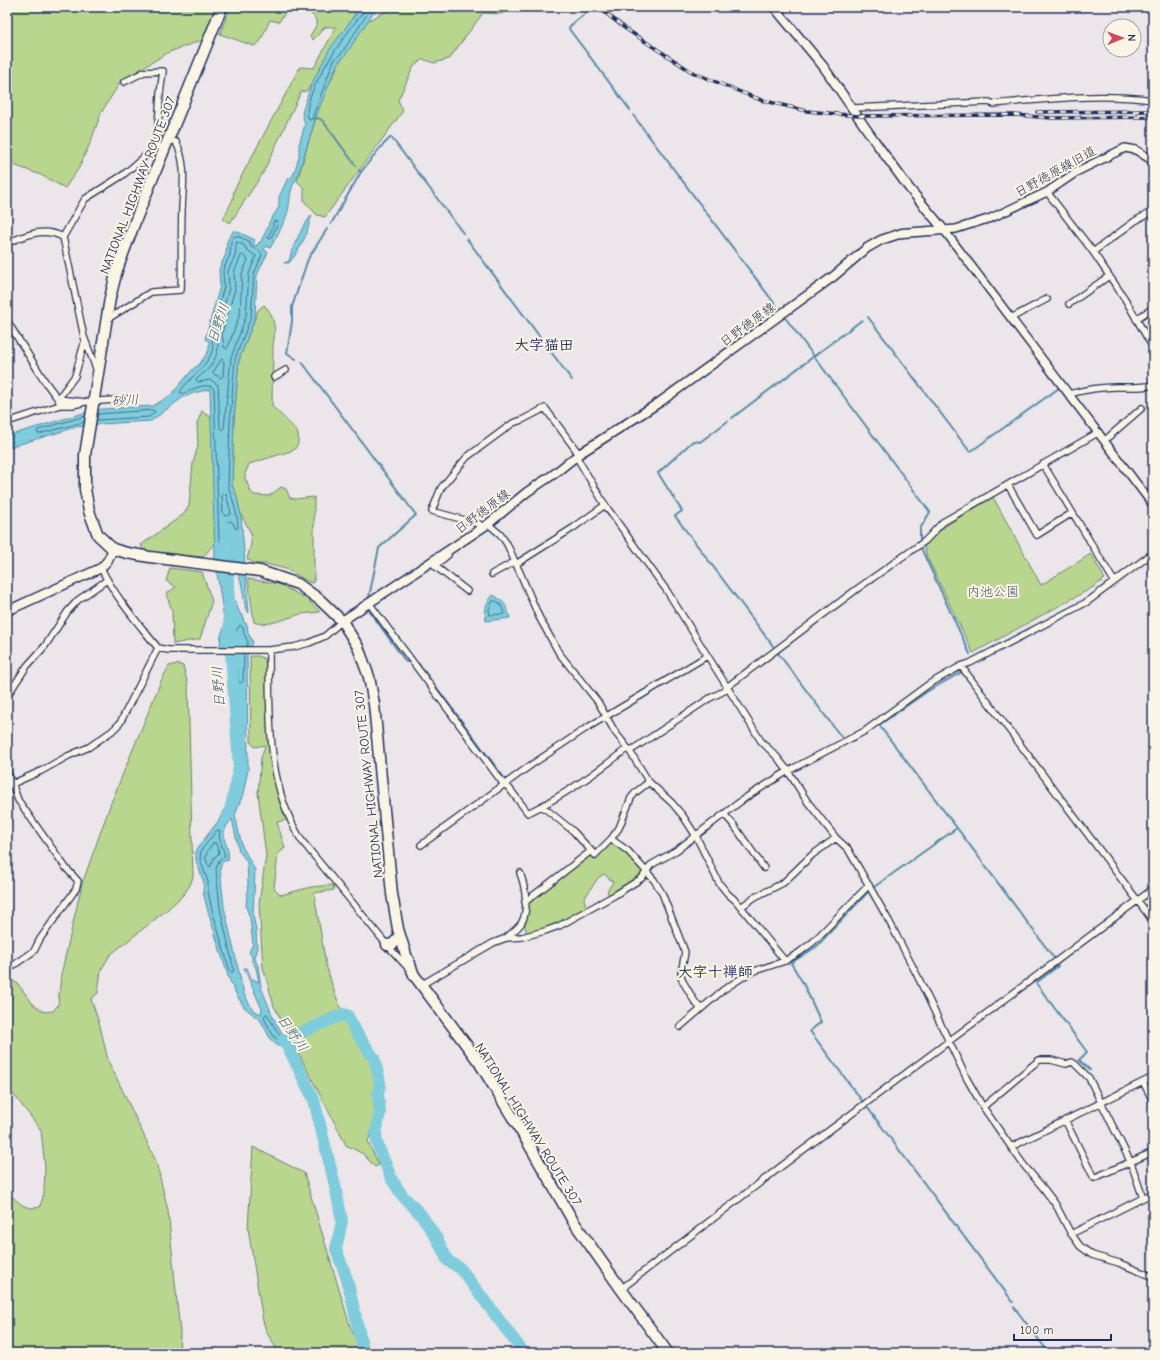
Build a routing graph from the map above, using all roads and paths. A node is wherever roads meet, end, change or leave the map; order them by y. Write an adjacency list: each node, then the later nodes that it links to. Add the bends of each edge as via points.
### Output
1 (222, 7): 6 (highway, NATIONAL HIGHWAY ROUTE 307)
2 (774, 7): 5 (main road, via 823,66)
3 (124, 82): 6 (street, via 144,72 163,71 160,94)
4 (1153, 100): 5 (street, via 1106,97 994,104 989,102)
5 (853, 108): 10 (main road, via 909,188)
6 (163, 144): 11 (street, via 86,199); 20 (highway, NATIONAL HIGHWAY ROUTE 307, via 117,270); 20 (street, via 176,142 183,164 181,290 151,292)
7 (1153, 161): 8 (street, 日野徳原線旧道, via 1136,150 1125,148 1078,171)
8 (1047, 192): 10 (street, 日野徳原線旧道, via 991,218); 13 (street)
9 (1153, 211): 13 (street)
10 (944, 230): 18 (street); 36 (main road, 日野徳原線, via 902,233 867,248 834,276 660,402)
11 (63, 237): 12 (street, via 54,232 38,232); 22 (street)
12 (7, 243)
13 (1093, 252): 14 (street)
14 (1109, 276): 16 (street); 19 (street)
15 (1046, 299): 18 (street)
16 (1069, 304)
17 (1153, 308): 19 (street)
18 (1011, 318): 28 (street)
19 (1136, 318): 23 (street)
20 (106, 320): 25 (highway, NATIONAL HIGHWAY ROUTE 307)
21 (7, 321): 30 (street)
22 (85, 340): 25 (street); 30 (street, via 75,376)
23 (1153, 348)
24 (286, 370): 26 (street)
25 (97, 372): 31 (highway, NATIONAL HIGHWAY ROUTE 307)
26 (274, 377)
27 (1153, 385): 28 (street, via 1142,388 1100,388)
28 (1069, 394): 34 (street)
29 (128, 399): 31 (street)
30 (59, 402): 31 (street); 33 (street)
31 (90, 404): 43 (highway, NATIONAL HIGHWAY ROUTE 307, via 85,489 98,535)
32 (1142, 408): 35 (street)
33 (7, 422)
34 (1098, 432): 35 (street); 37 (street)
35 (1105, 440): 40 (street)
36 (577, 455): 39 (street); 42 (main road, 日野徳原線); 42 (street, via 545,408 513,423 489,440 467,457 442,488 432,511)
37 (1043, 464): 38 (street); 41 (street)
38 (1008, 485): 41 (street, via 1036,534); 59 (street, via 943,522 925,541 856,589)
39 (605, 505): 46 (street); 57 (street, via 667,591)
40 (1153, 505)
41 (1072, 513): 50 (street)
42 (486, 525): 44 (main road, 日野徳原線); 46 (street, via 500,534)
43 (113, 549): 47 (main road); 54 (highway, NATIONAL HIGHWAY ROUTE 307, via 150,557 260,571 298,584)
44 (446, 552): 51 (street, via 448,555 435,566); 52 (main road, 日野徳原線)
45 (1153, 553): 50 (street)
46 (515, 563): 48 (street); 61 (street, via 539,617 559,653 598,702)
47 (101, 568): 49 (street); 53 (main road)
48 (492, 574)
49 (107, 580): 55 (street); 60 (street, via 78,600 68,611)
50 (1114, 582): 58 (street, via 1087,602)
51 (467, 591)
52 (369, 603): 54 (main road, 日野徳原線); 67 (street)
53 (7, 611)
54 (342, 621): 56 (street, via 325,636 309,643); 84 (highway, NATIONAL HIGHWAY ROUTE 307, via 358,647 372,690 392,894)
55 (158, 648): 56 (street); 66 (street, via 120,722 112,731 89,748)
56 (269, 650): 86 (street, via 273,755 275,772 286,809 302,841)
57 (707, 656): 59 (street); 61 (street)
58 (961, 666): 64 (street, via 930,684 865,731); 80 (street)
59 (726, 687): 62 (street, via 724,691); 64 (street, via 761,741)
60 (7, 696)
61 (606, 718): 62 (street); 67 (street, via 585,729)
62 (629, 750): 65 (street); 68 (street)
63 (7, 770): 66 (street)
64 (788, 771): 69 (street); 71 (street, via 807,801)
65 (649, 782): 70 (street, via 672,803); 72 (street, via 631,798 619,828)
66 (9, 784): 88 (street, via 66,868 78,881 76,889 34,951)
67 (505, 785): 68 (street, via 528,813); 73 (street)
68 (542, 806): 74 (street)
69 (724, 814): 70 (street); 75 (street)
70 (696, 836): 76 (street, via 651,865); 82 (street, via 719,883)
71 (836, 838): 78 (street, via 848,849); 82 (street, via 812,855 783,883)
72 (611, 839): 74 (street, via 595,855); 76 (street, via 628,850)
73 (421, 845)
74 (591, 851): 81 (street)
75 (764, 868)
76 (646, 871): 85 (street, via 642,878 621,892 559,926 522,937); 91 (street, via 662,893 683,945 685,952 682,980)
77 (520, 873): 81 (street)
78 (869, 885): 87 (street, via 813,942); 93 (street, via 917,974)
79 (1153, 889): 80 (street)
80 (1138, 901): 83 (street); 93 (street)
81 (525, 902): 85 (street, via 522,923)
82 (741, 907): 87 (street)
83 (1153, 921)
84 (400, 936): 86 (highway, via 393,944); 89 (highway, NATIONAL HIGHWAY ROUTE 307)
85 (506, 938): 90 (street)
86 (387, 945): 89 (street)
87 (785, 961): 91 (street, via 751,972 723,990)
88 (7, 970)
89 (414, 975): 90 (highway, NATIONAL HIGHWAY ROUTE 307)
90 (420, 984): 107 (highway, NATIONAL HIGHWAY ROUTE 307, via 479,1062 574,1221)
91 (701, 1009): 92 (street)
92 (680, 1027)
93 (949, 1042): 98 (street); 107 (street)
94 (1153, 1077): 95 (street)
95 (1143, 1082): 96 (street); 97 (street)
96 (1153, 1101)
97 (1101, 1102): 98 (street, via 1089,1078 1075,1064 1039,1060); 99 (street); 102 (street)
98 (983, 1107): 100 (street)
99 (1065, 1120): 100 (street); 102 (street, via 1094,1178)
100 (1011, 1147): 105 (street, via 1056,1205)
101 (1153, 1152): 102 (street)
102 (1131, 1163): 104 (street)
103 (1153, 1193): 104 (street)
104 (1143, 1198): 105 (street)
105 (1070, 1233): 106 (street, via 1080,1246 1092,1255)
106 (1153, 1277)
107 (621, 1289): 108 (highway, NATIONAL HIGHWAY ROUTE 307)
108 (668, 1353)

